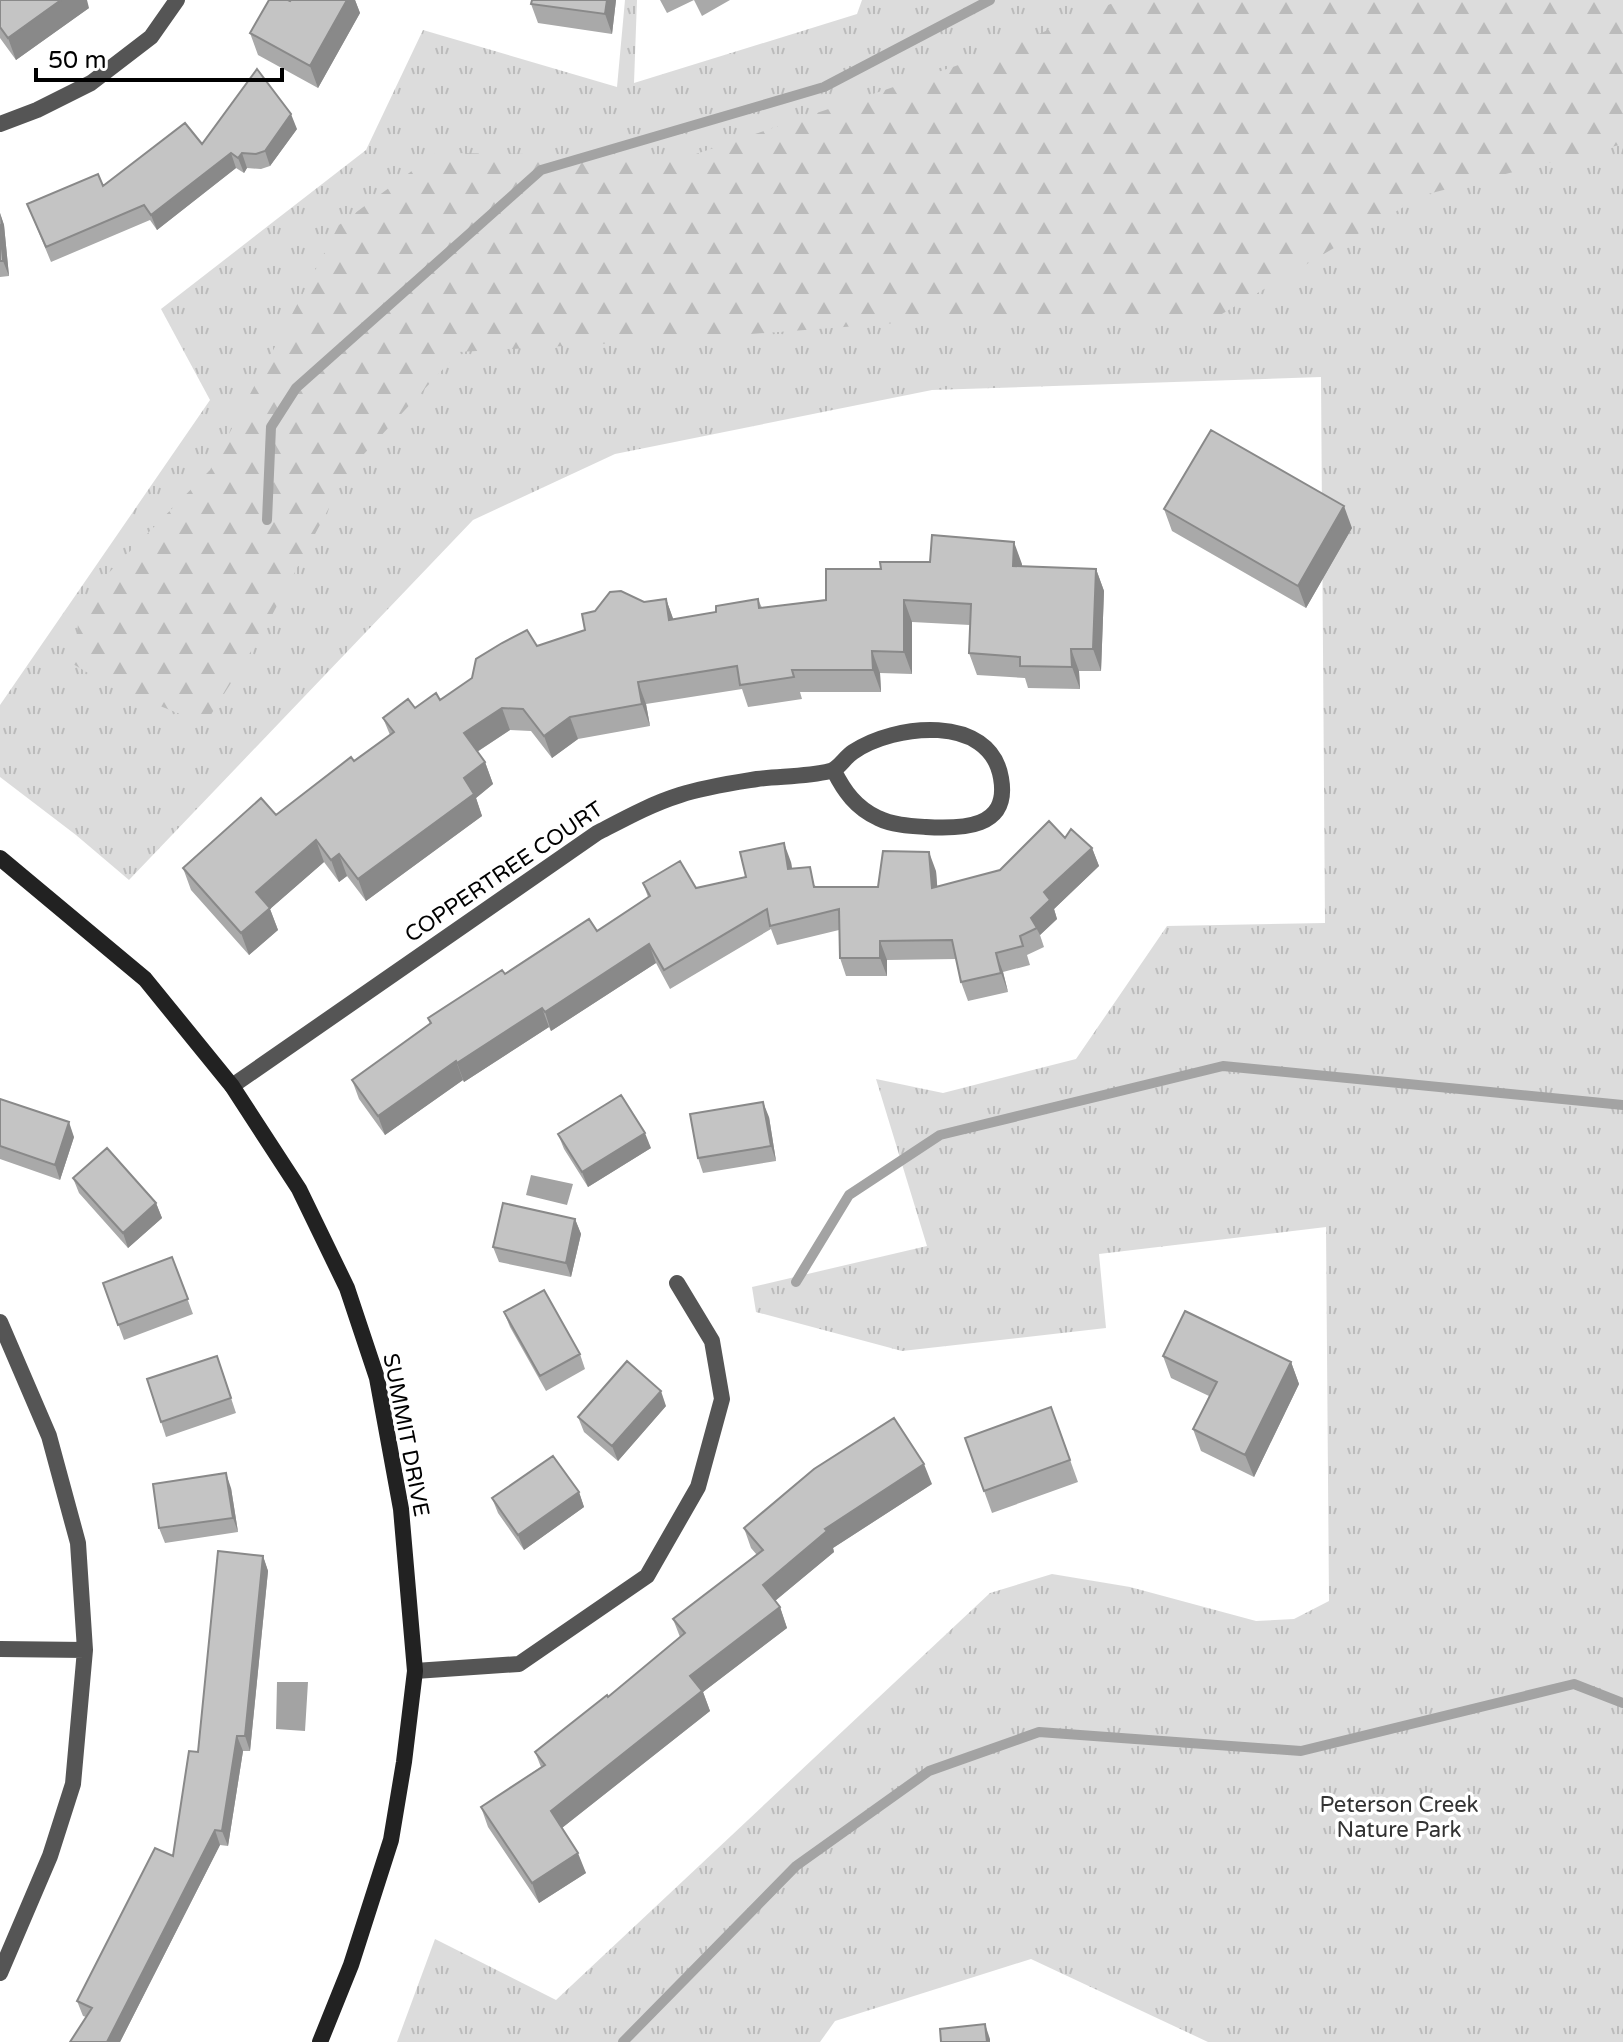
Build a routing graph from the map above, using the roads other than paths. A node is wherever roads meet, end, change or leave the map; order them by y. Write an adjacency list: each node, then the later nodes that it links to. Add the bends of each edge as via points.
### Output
1 (177, 0): 2 (street, via 151,37 91,83)
2 (0, 124)
3 (834, 771): 3 (street, via 851,800 879,819 912,826 973,827 993,815 1002,798 997,764 986,748 974,737 954,732 902,733 876,741 852,753); 5 (street, COPPERTREE COURT, via 681,794 638,811 518,885)
4 (0, 858): 5 (main road, SUMMIT DRIVE, via 145,979)
5 (232, 1086): 10 (main road, SUMMIT DRIVE, via 299,1189 347,1288 377,1378 401,1509)
6 (677, 1283): 10 (street, via 712,1341 722,1399 698,1487 647,1576 519,1664)
7 (0, 1322): 9 (street, via 49,1436 78,1543)
8 (0, 1649): 9 (street)
9 (85, 1650): 11 (street, via 73,1784 50,1856)
10 (415, 1671): 12 (main road, SUMMIT DRIVE, via 391,1840)
11 (0, 1973)
12 (320, 2042)

